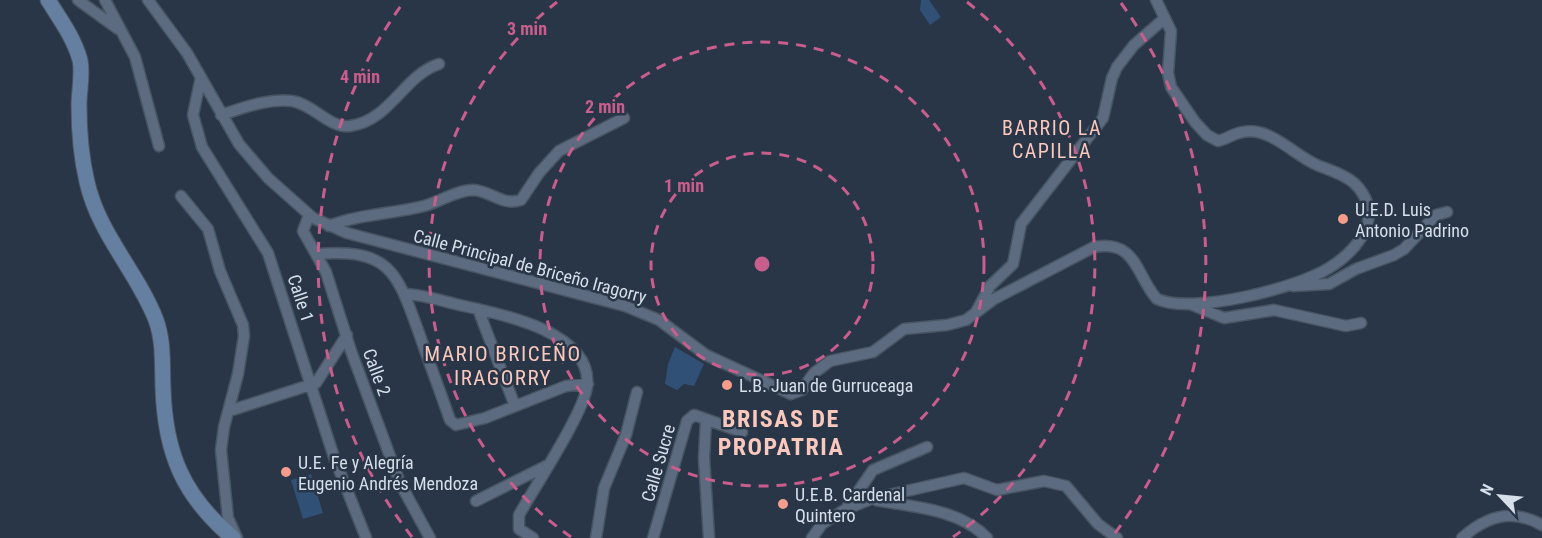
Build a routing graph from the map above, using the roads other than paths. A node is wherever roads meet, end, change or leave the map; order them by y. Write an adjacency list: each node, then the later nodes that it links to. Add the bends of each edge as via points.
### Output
1 (48, 0): 38 (main road, via 72,38 81,62 80,141 94,207 109,240 151,309 160,334 166,429 178,471 208,515)
2 (78, 0): 7 (street)
3 (105, 0): 7 (street)
4 (148, 0): 9 (street, Calle Principal de Briceño Iragorry)
5 (1156, 0): 6 (street, Calle Principal de Briceño Iragorry)
6 (1165, 18): 18 (street, Calle Principal de Briceño Iragorry, via 1171,38 1169,81 1207,135 1218,141 1242,132 1264,134 1306,160 1352,181 1365,198 1369,220 1354,247 1329,268); 22 (street, via 1134,45 1117,68 1103,118 1021,224 1013,264 990,286)
7 (121, 31): 12 (street, via 135,57)
8 (439, 64): 10 (street, via 410,83 385,110 352,126 336,123 292,101 264,102)
9 (201, 77): 10 (street, Calle Principal de Briceño Iragorry); 26 (street, Calle 1, via 193,115 202,147 268,253)
10 (221, 115): 15 (street, Calle Principal de Briceño Iragorry, via 268,178)
11 (624, 118): 16 (street, via 559,151 521,200 504,202 469,190 422,206)
12 (159, 146)
13 (181, 196): 29 (street, via 208,228 220,272 243,325)
14 (1447, 212): 18 (street, via 1436,215 1394,255 1329,284)
15 (309, 215): 16 (street, Calle Principal de Briceño Iragorry); 17 (street, Calle 2, via 303,231)
16 (329, 226): 22 (street, Calle Principal de Briceño Iragorry, via 438,259 625,306 659,320 706,355 791,394 802,390 814,373 830,361 873,352 904,328 955,324)
17 (317, 254): 19 (street, via 352,253 372,259 390,272); 24 (street, Calle 2)
18 (1286, 285): 20 (street, Calle Principal de Briceño Iragorry)
19 (406, 294): 21 (street); 28 (street, via 450,420 464,425)
20 (1190, 304): 22 (street, Calle Principal de Briceño Iragorry, via 1157,299 1128,254 1103,246 1083,251 994,299); 23 (street, via 1224,318 1274,310 1346,326)
21 (478, 309): 25 (street, via 524,320 557,338 579,358); 28 (street)
22 (974, 315)
23 (1361, 323)
24 (347, 335): 26 (street); 40 (street, Calle 2, via 400,483)
25 (588, 384): 28 (street, via 566,386); 33 (street, via 581,405)
26 (313, 385): 29 (street); 39 (street, Calle 1, via 346,495)
27 (637, 392): 42 (street, via 626,435 604,488)
28 (515, 406)
29 (229, 411): 38 (street, via 222,437 222,472 228,518)
30 (706, 420): 31 (street); 43 (street, Calle Sucre, via 694,415 687,421); 44 (street)
31 (742, 432)
32 (927, 447): 36 (street, via 873,470)
33 (547, 465): 35 (street); 41 (street, via 519,515 519,529)
34 (871, 499): 36 (street); 46 (street, via 954,517 974,526); 47 (street, via 964,478 997,490 1030,482 1056,483 1073,492 1098,524)
35 (476, 501)
36 (846, 509): 45 (street, via 822,524)
37 (1542, 525): 48 (street, via 1522,516 1496,516)
38 (235, 538)
39 (366, 538)
40 (430, 538)
41 (533, 538)
42 (596, 538)
43 (653, 538)
44 (709, 538)
45 (812, 538)
46 (987, 538)
47 (1117, 538)
48 (1462, 538)

